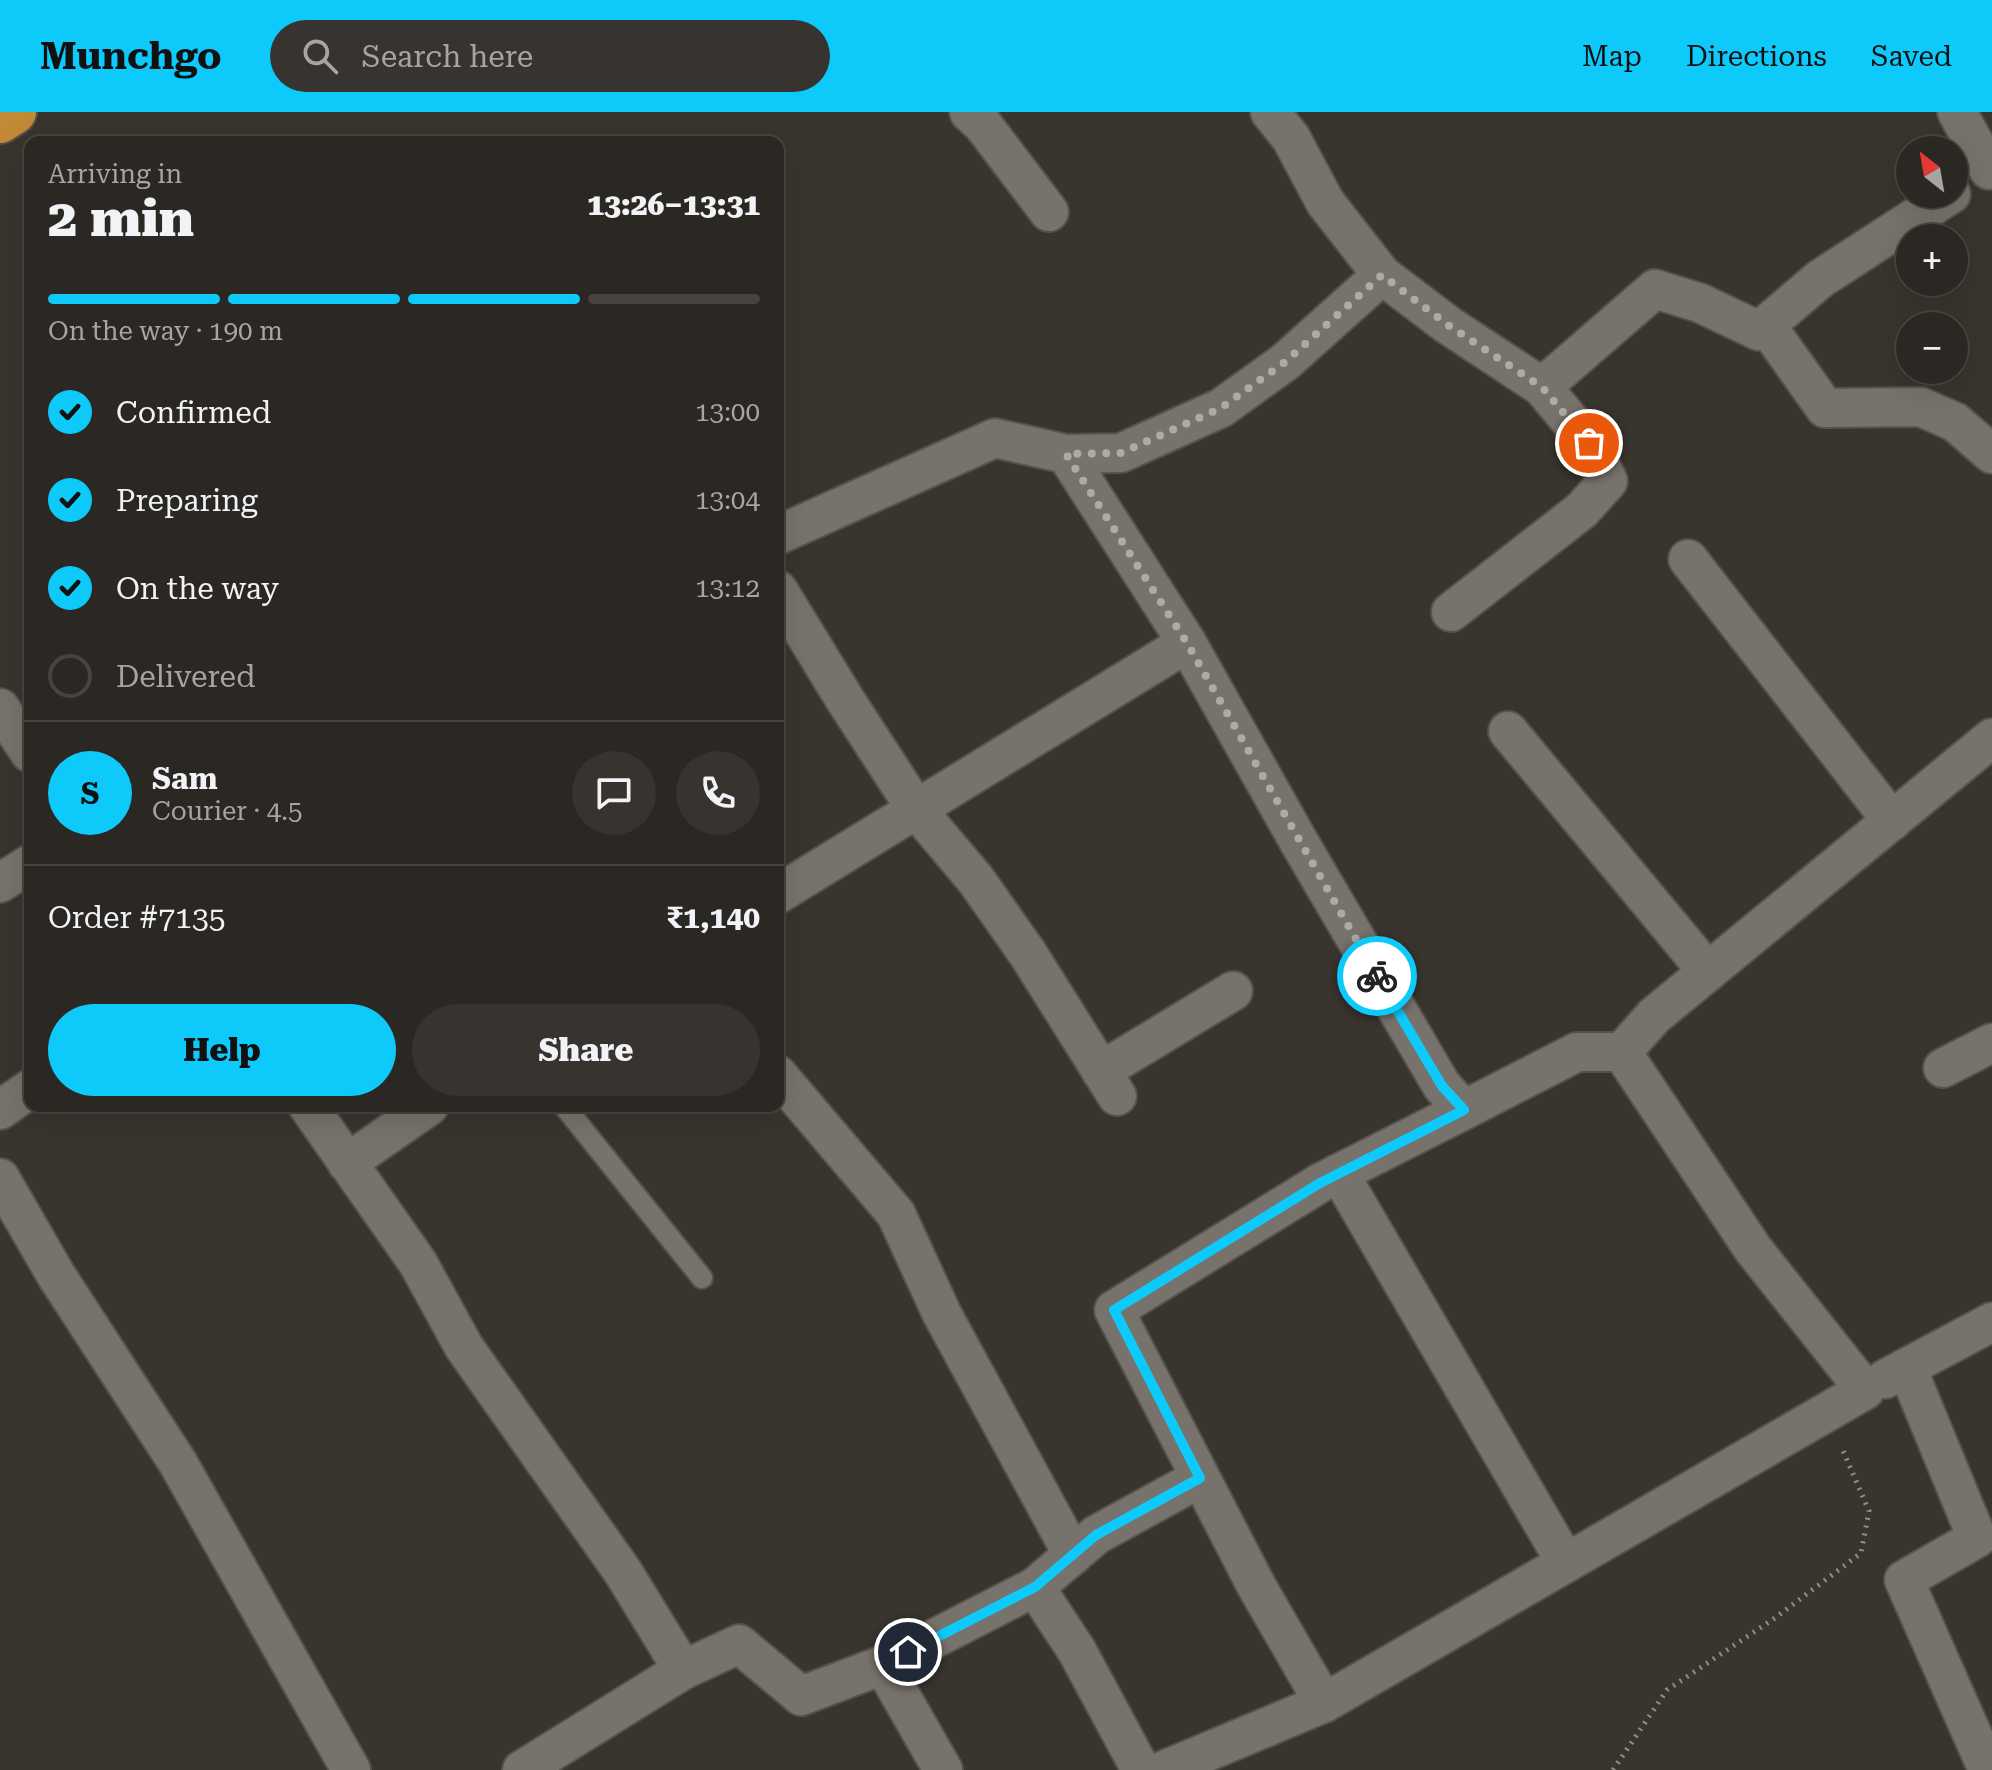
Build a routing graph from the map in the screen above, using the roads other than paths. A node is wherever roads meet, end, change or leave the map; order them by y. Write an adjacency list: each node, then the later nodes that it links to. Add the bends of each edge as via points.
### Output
1 (14, 112): 5 (highway)
2 (969, 112): 9 (street)
3 (1270, 112): 10 (street, via 1291,138 1325,202)
4 (1957, 112): 6 (street)
5 (0, 121)
6 (1990, 169): 7 (street)
7 (1968, 183)
8 (1930, 208): 11 (street, via 1820,279)
9 (1049, 212)
10 (1382, 275): 12 (street); 13 (street, via 1285,362 1221,408 1121,453)
11 (1766, 325): 12 (street, via 1759,331 1655,289); 14 (street, via 1825,408 1921,407 1955,422)
12 (1542, 387): 18 (street, via 1589,443 1608,481 1582,510)
13 (1066, 454): 15 (street, via 995,438); 19 (street)
14 (1992, 454)
15 (784, 532)
16 (1688, 559): 25 (street)
17 (784, 600): 24 (street)
18 (1451, 612)
19 (1187, 643): 24 (street); 37 (street, via 1388,995 1442,1086)
20 (0, 708): 23 (street)
21 (1508, 731): 29 (street)
22 (1992, 738): 25 (street)
23 (24, 744)
24 (916, 809): 28 (street); 30 (street, via 1028,954 1109,1084)
25 (1892, 821): 29 (street)
26 (24, 868): 27 (street)
27 (0, 883)
28 (784, 890)
29 (1708, 972): 32 (street, via 1654,1016)
30 (1233, 991)
31 (1992, 1043): 33 (street)
32 (1622, 1052): 37 (street, via 1577,1052); 47 (street, via 1753,1249)
33 (1943, 1068)
34 (784, 1082): 49 (street, via 896,1214 942,1314)
35 (24, 1093): 36 (street)
36 (0, 1110)
37 (1464, 1110): 42 (street)
38 (312, 1112): 41 (street)
39 (420, 1112): 41 (street)
40 (569, 1112): 44 (lane)
41 (347, 1163): 53 (street, via 418,1263 464,1347 623,1572)
42 (1339, 1173): 48 (street, via 1114,1310); 50 (street)
43 (0, 1178): 55 (street, via 178,1463)
44 (702, 1278)
45 (1992, 1322): 46 (street)
46 (1907, 1368): 47 (street); 60 (street, via 1977,1538 1904,1580)
47 (1865, 1390): 50 (street)
48 (1200, 1478): 49 (street, via 1096,1535); 54 (street)
49 (1073, 1555): 51 (street)
50 (1566, 1563): 54 (street)
51 (1035, 1587): 52 (street); 58 (street, via 1077,1651)
52 (883, 1665): 53 (street, via 801,1696 739,1644); 57 (street)
53 (683, 1670): 56 (street)
54 (1324, 1703): 59 (street)
55 (351, 1770)
56 (522, 1770)
57 (943, 1770)
58 (1141, 1770)
59 (1164, 1770)
60 (1988, 1770)

